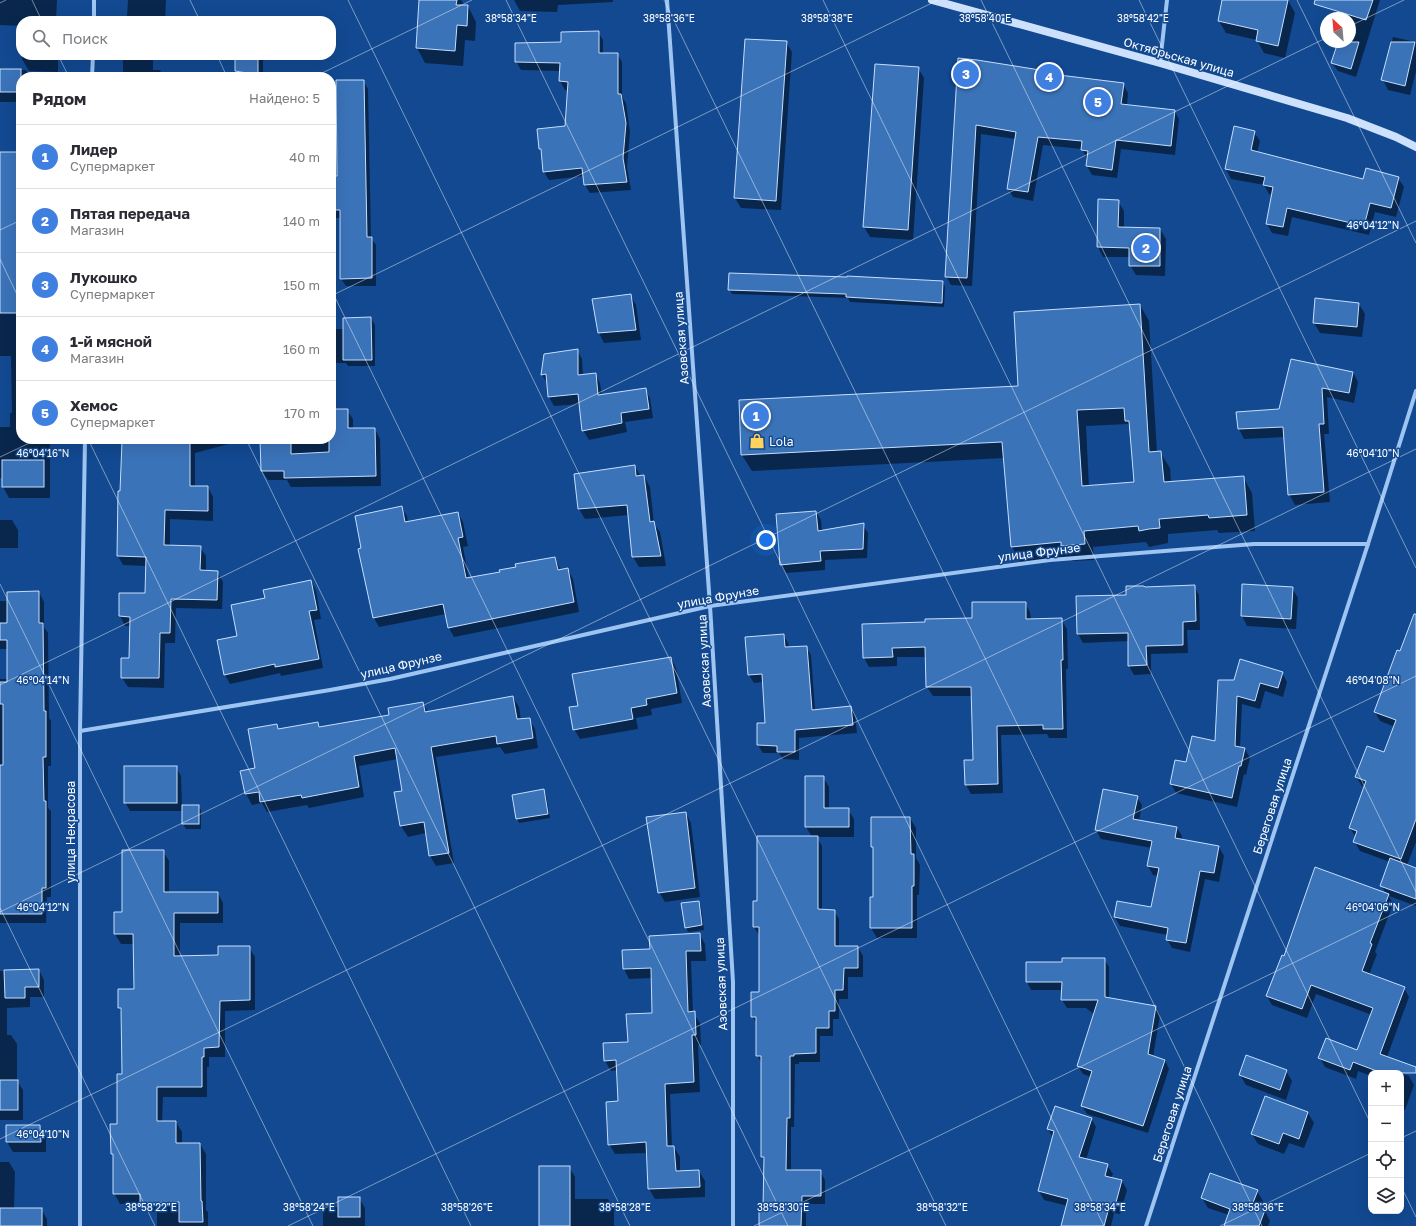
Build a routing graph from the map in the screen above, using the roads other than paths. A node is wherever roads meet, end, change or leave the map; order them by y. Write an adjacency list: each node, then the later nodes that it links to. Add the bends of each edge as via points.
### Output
1 (94, 0): 5 (street)
2 (667, 0): 13 (street, Азовская улица)
3 (932, 0): 7 (street, Октябрьская улица)
4 (1167, 0): 7 (street)
5 (94, 16)
6 (93, 60): 8 (street)
7 (1160, 63): 9 (street, Октябрьская улица, via 1347,118)
8 (92, 72)
9 (1416, 147)
10 (1416, 391): 12 (street, Береговая улица)
11 (85, 444): 14 (street, улица Некрасова)
12 (1368, 544): 13 (street, улица Фрунзе, via 1254,544 1050,560); 17 (street, Береговая улица)
13 (710, 606): 14 (street, улица Фрунзе, via 390,679); 16 (street, Азовская улица, via 733,982)
14 (80, 731): 15 (street, улица Некрасова)
15 (80, 1226)
16 (733, 1226)
17 (1146, 1226)

